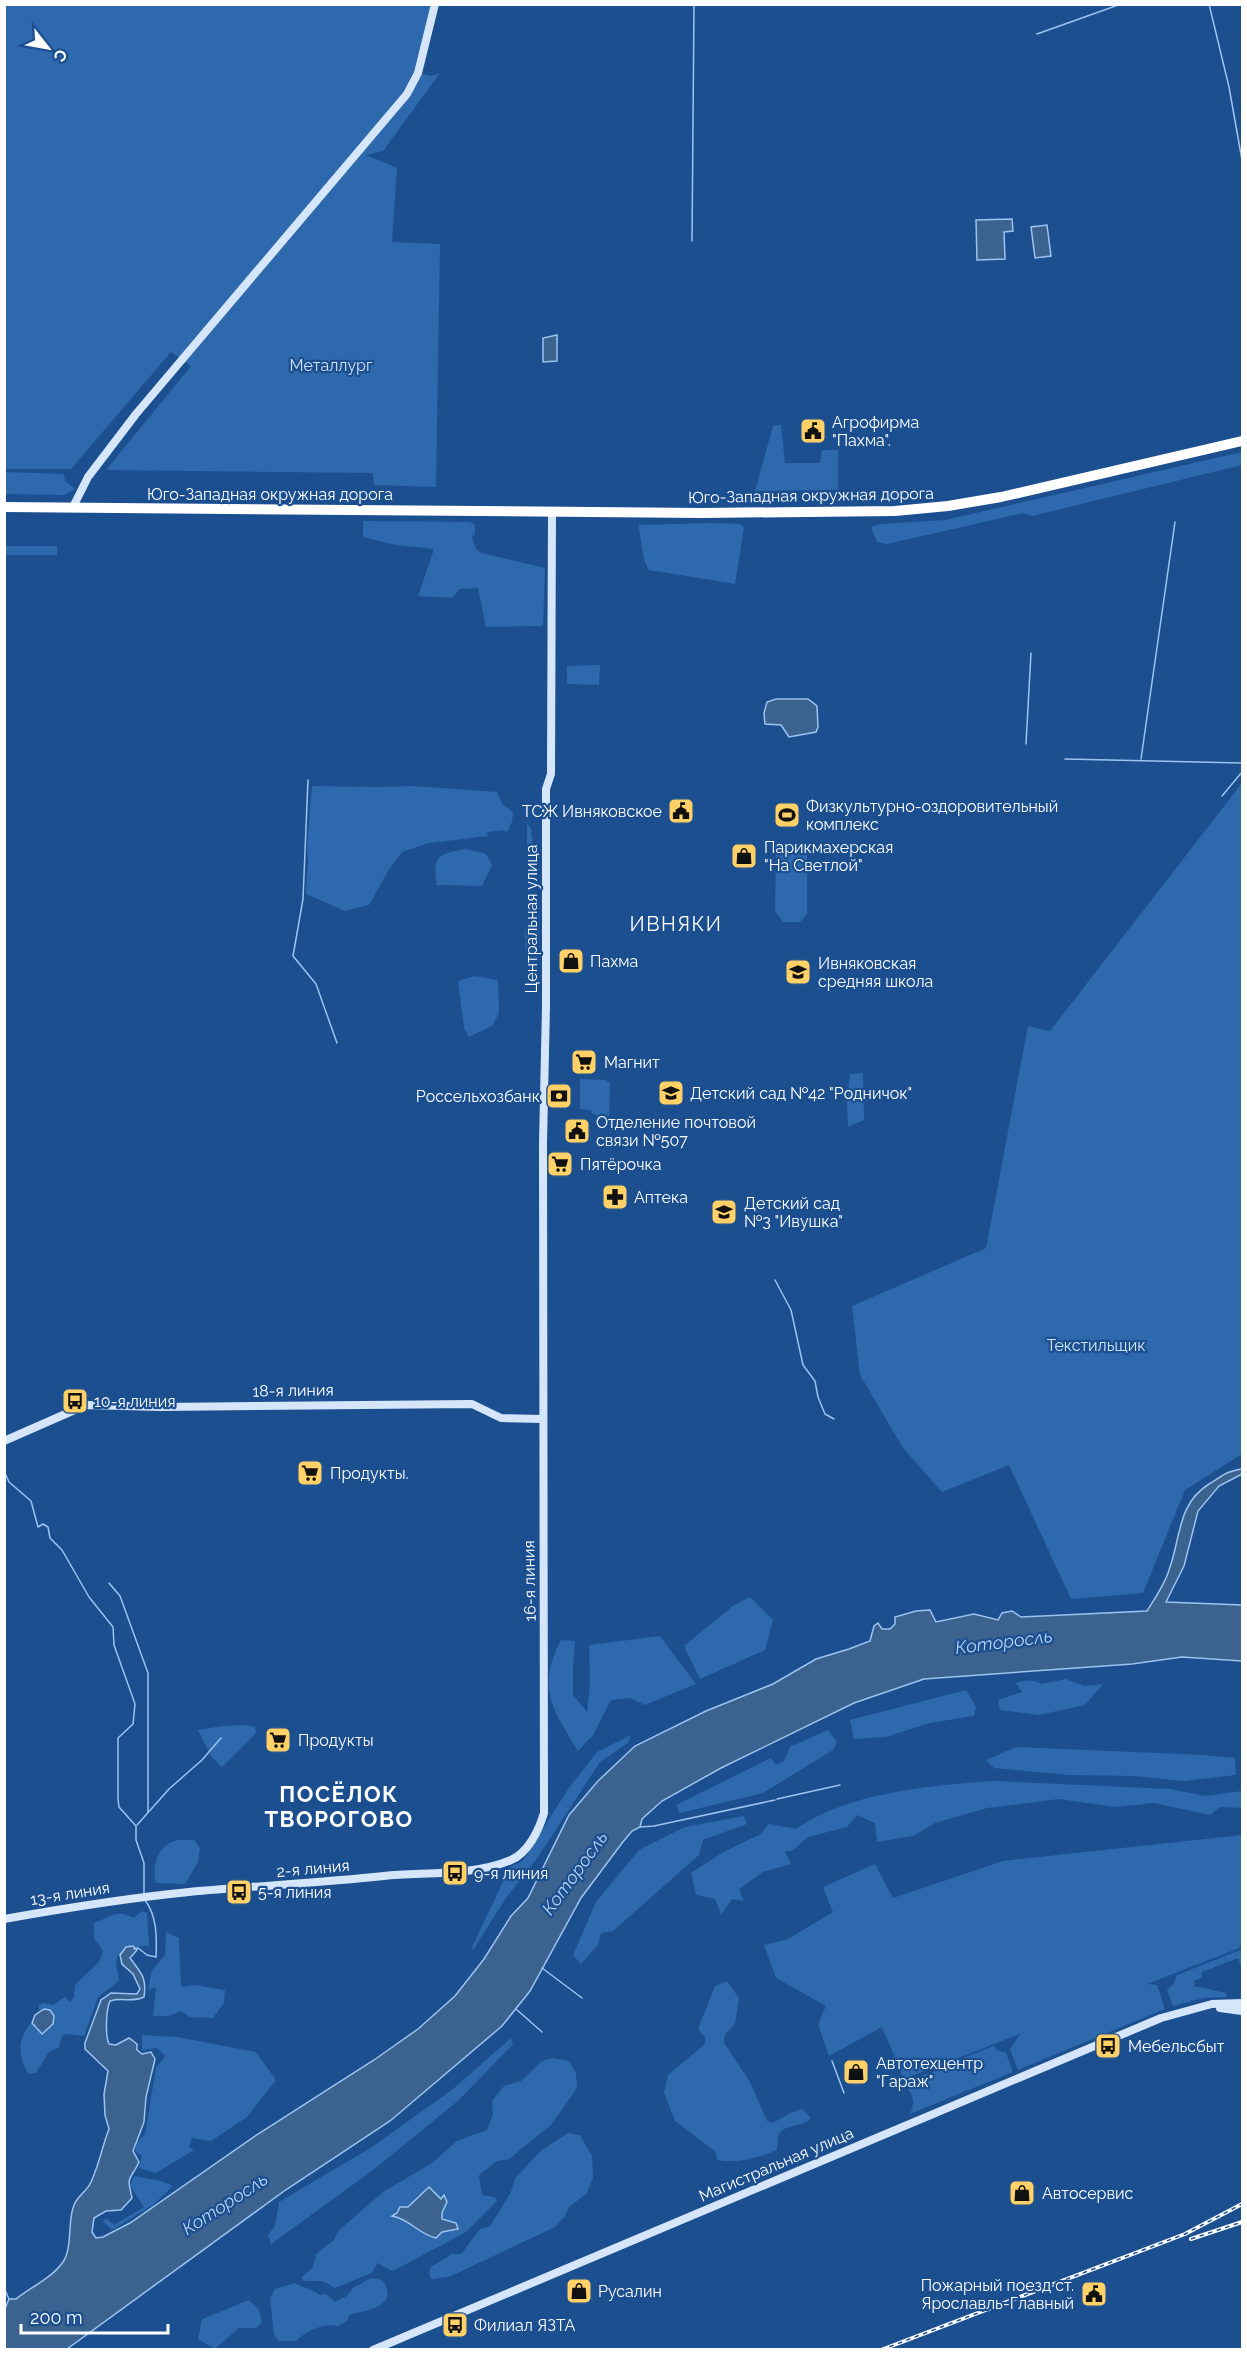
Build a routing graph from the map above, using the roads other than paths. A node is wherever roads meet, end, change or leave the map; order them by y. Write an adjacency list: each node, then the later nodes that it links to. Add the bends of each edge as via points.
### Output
1 (435, 4): 4 (street, via 418,73 407,94 136,414 88,477)
2 (1242, 441): 5 (highway, Юго-Западная окружная дорога, via 1027,492 931,508 851,512)
3 (4, 507): 4 (highway, Юго-Западная окружная дорога)
4 (73, 507): 5 (highway, Юго-Западная окружная дорога)
5 (552, 511): 6 (street, Центральная улица)
6 (543, 1256): 7 (street, 16-я линия)
7 (542, 1419): 8 (street, 18-я линия, via 501,1418 472,1404 86,1405); 9 (street, 16-я линия, via 544,1813 521,1854 507,1862)
8 (4, 1441)
9 (478, 1868): 10 (street, 2-я линия)
10 (146, 1898): 11 (street, 13-я линия)
11 (4, 1919)
12 (1242, 2003): 13 (street, Магистральная улица)
13 (1192, 2008): 14 (street, Магистральная улица); 15 (street, Магистральная улица, via 1136,2028)
14 (1242, 2011)
15 (372, 2349)

